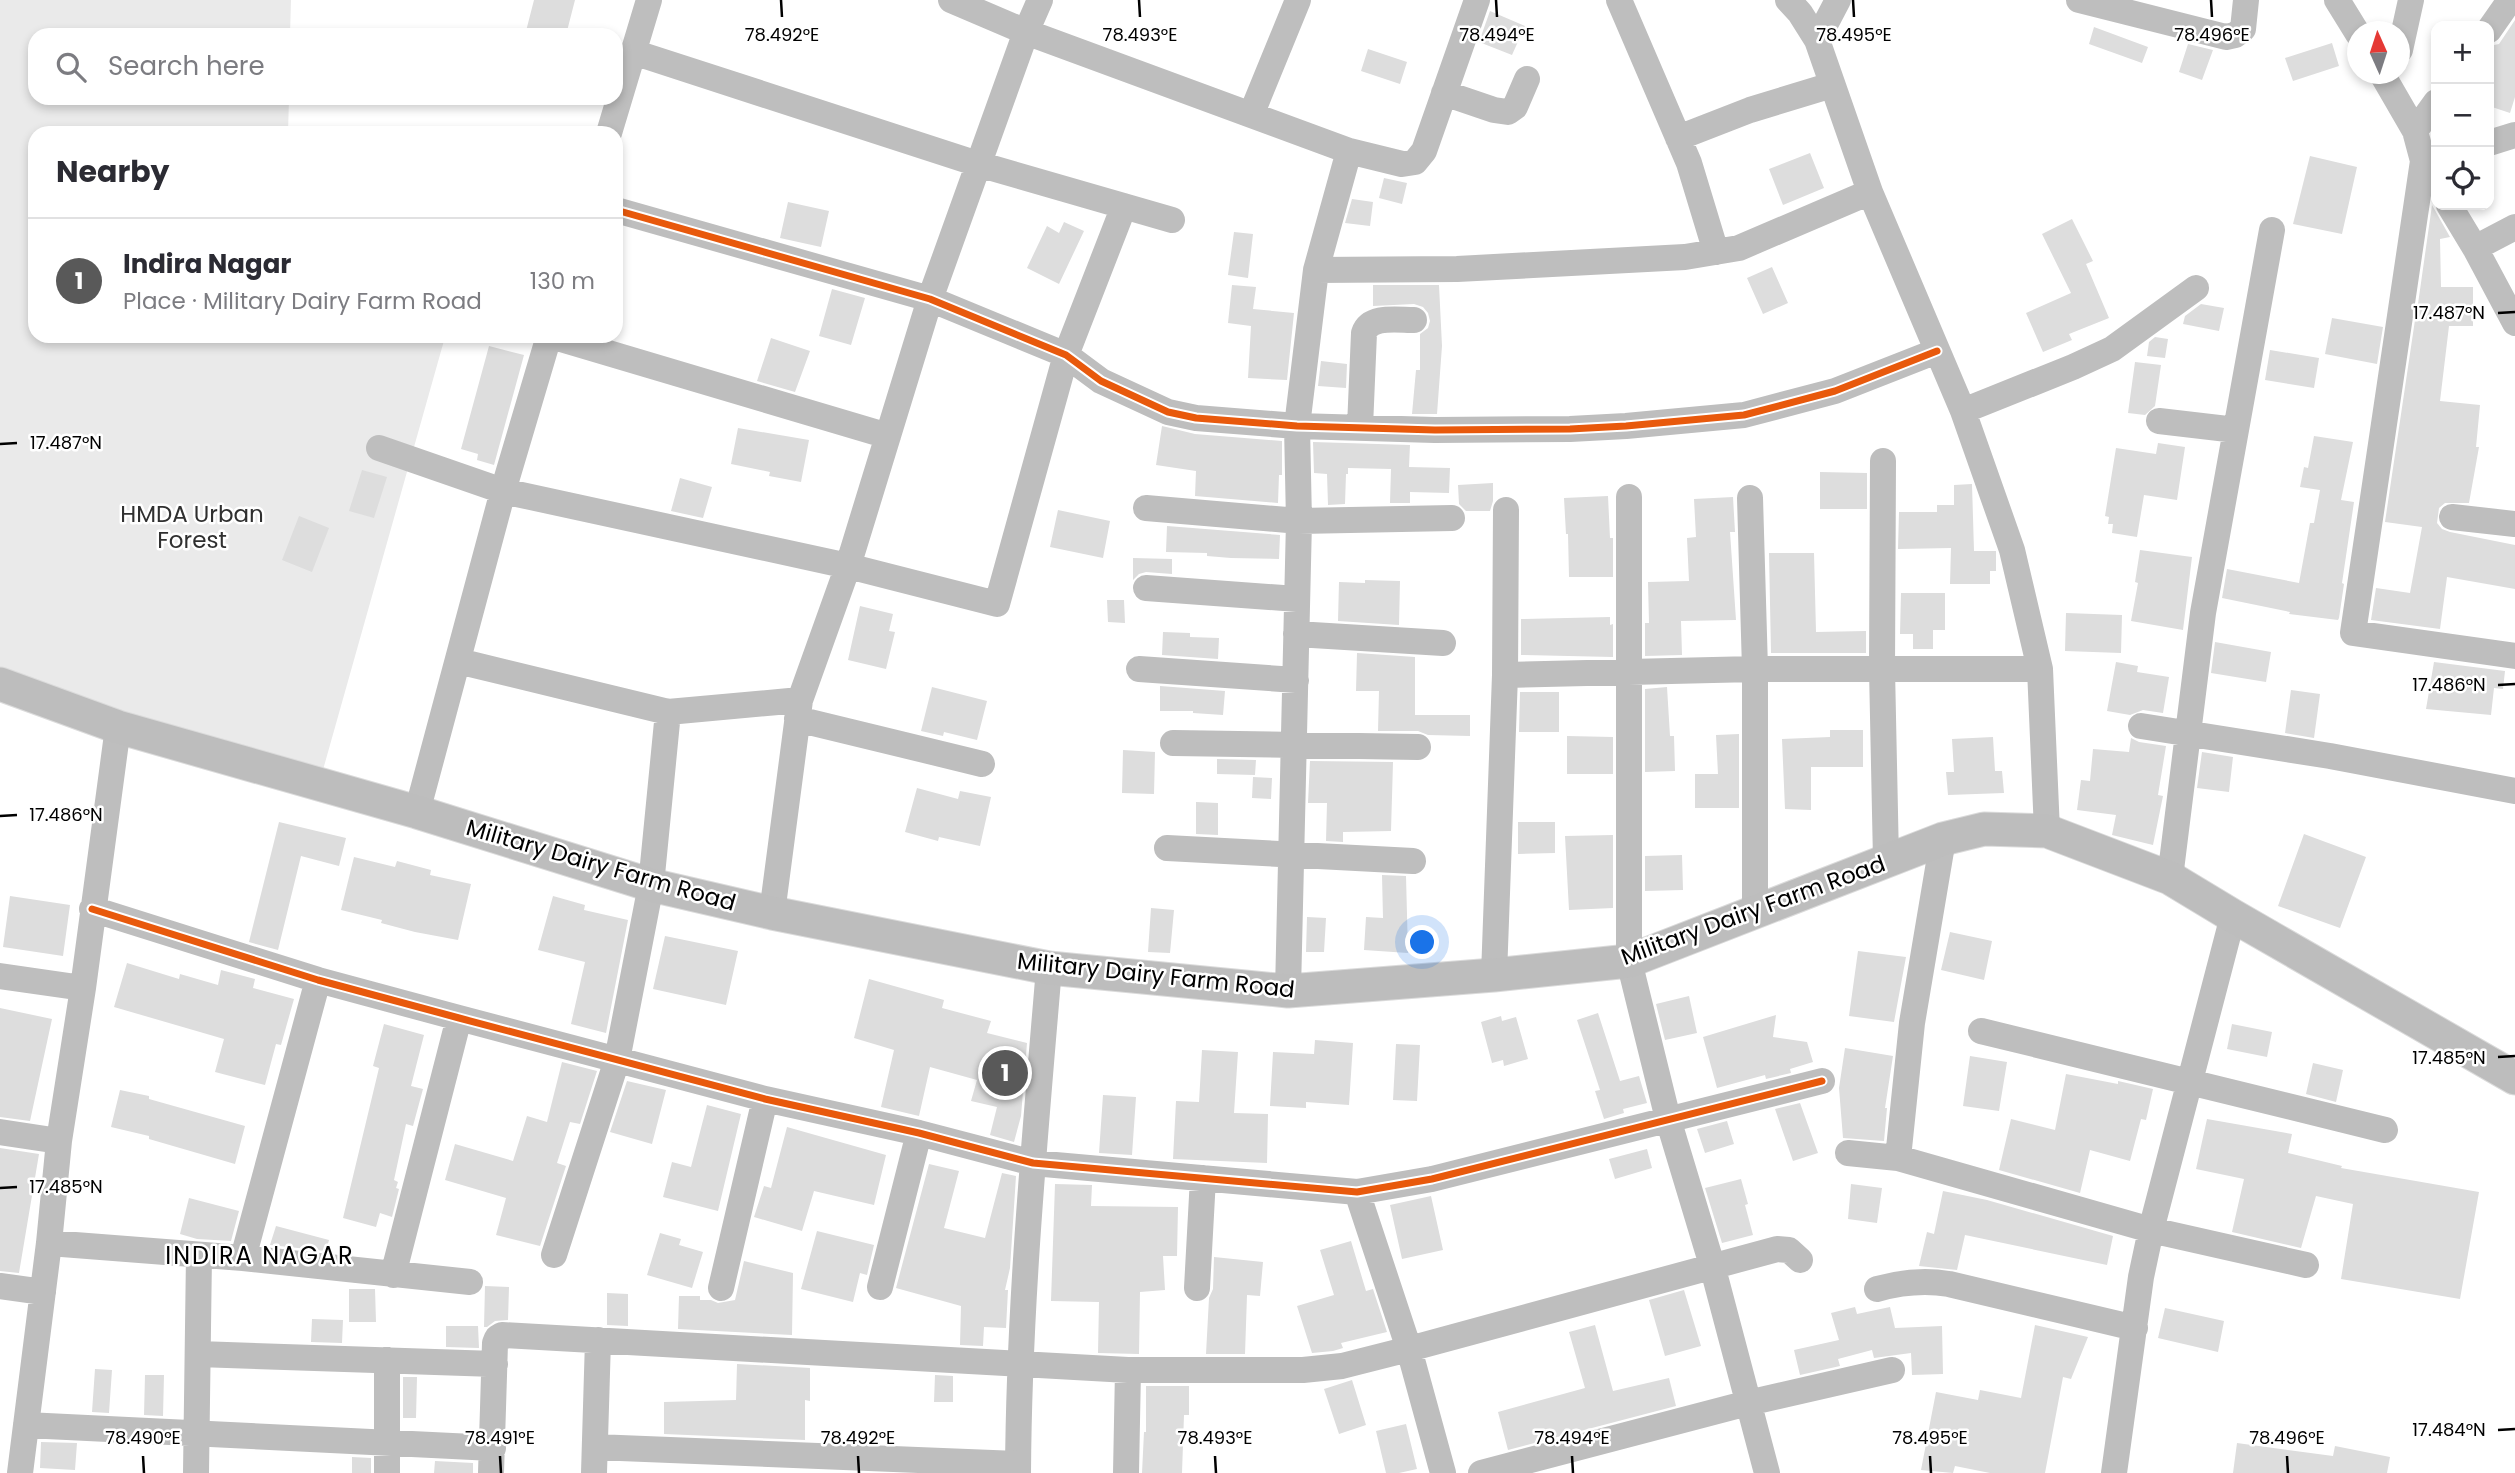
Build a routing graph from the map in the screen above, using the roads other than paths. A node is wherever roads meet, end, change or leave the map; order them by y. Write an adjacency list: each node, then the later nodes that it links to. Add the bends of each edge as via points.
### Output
1 (649, 0): 19 (street)
2 (951, 0): 17 (street)
3 (1040, 0): 17 (street)
4 (1298, 0): 27 (street)
5 (1477, 0): 24 (street)
6 (1619, 0): 31 (street)
7 (1788, 0): 18 (street)
8 (1838, 0): 18 (street)
9 (2079, 0): 10 (street, via 2226,37 2242,29)
10 (2246, 0)
11 (2337, 0): 14 (street)
12 (2411, 0): 15 (street)
13 (2510, 0): 16 (street)
14 (2349, 21)
15 (2406, 21)
16 (2494, 23)
17 (1026, 32): 27 (street); 34 (street)
18 (1816, 40): 22 (street)
19 (633, 52): 23 (street); 34 (street)
20 (1527, 79): 24 (street, via 1515,107 1508,112)
21 (2392, 84): 29 (street)
22 (1832, 85): 31 (street); 37 (street)
23 (623, 86)
24 (1444, 93): 33 (street, via 1424,151 1415,162 1402,164)
25 (617, 105): 28 (street)
26 (2431, 109): 29 (street)
27 (1251, 115): 33 (street)
28 (611, 126)
29 (2415, 131): 35 (street)
30 (2515, 135): 32 (street)
31 (1678, 138): 45 (street)
32 (2494, 141)
33 (1349, 151): 46 (street)
34 (978, 164): 38 (street); 48 (street)
35 (2431, 165)
36 (2431, 173): 77 (street, via 2353,633)
37 (1870, 192): 45 (street, via 1739,248); 53 (street)
38 (1124, 206): 41 (street); 54 (street)
39 (2452, 210): 44 (street)
40 (623, 212): 48 (street)
41 (1172, 220)
42 (2515, 227): 44 (street)
43 (2272, 230): 59 (street)
44 (2475, 248): 50 (street)
45 (1716, 252): 46 (street, via 1457,269)
46 (1316, 270): 57 (street)
47 (2196, 288): 55 (street, via 2112,349)
48 (930, 299): 54 (street); 60 (street)
49 (1413, 320): 58 (street, via 1374,321 1367,326)
50 (2515, 323)
51 (548, 343): 63 (street)
52 (574, 343): 60 (street)
53 (1937, 351): 55 (street); 58 (street, via 1835,391 1744,415 1570,429)
54 (1066, 355): 57 (street, via 1101,381 1168,412); 72 (street, via 997,604)
55 (1963, 411): 82 (street, via 2012,550)
56 (2159, 421): 59 (street)
57 (1297, 426): 58 (street); 70 (street)
58 (1360, 428)
59 (2236, 430): 91 (street)
60 (888, 436): 72 (street)
61 (379, 448): 63 (street)
62 (1882, 461): 81 (street)
63 (503, 491): 72 (street); 78 (street)
64 (1629, 497): 83 (street)
65 (1750, 498): 80 (street)
66 (1146, 508): 70 (street)
67 (1506, 510): 84 (street)
68 (2452, 517): 71 (street)
69 (1452, 518): 70 (street)
70 (1299, 521): 74 (street)
71 (2515, 524)
72 (848, 566): 87 (street)
73 (1146, 588): 74 (street)
74 (1297, 599): 75 (street)
75 (1296, 635): 76 (street); 85 (street)
76 (1443, 643)
77 (2515, 656)
78 (458, 661): 88 (street); 97 (street)
79 (1139, 669): 85 (street)
80 (1755, 669): 81 (street); 83 (street); 108 (street)
81 (1882, 669): 82 (street); 102 (street)
82 (2040, 669): 98 (street)
83 (1628, 671): 84 (street); 110 (street)
84 (1505, 675): 112 (street)
85 (1296, 680): 93 (street)
86 (0, 684): 90 (main road, Military Dairy Farm Road)
87 (799, 710): 88 (street); 95 (street); 107 (street)
88 (668, 712): 105 (street)
89 (2141, 726): 91 (street)
90 (118, 727): 97 (main road, Military Dairy Farm Road); 106 (street)
91 (2187, 734): 96 (street); 104 (street)
92 (1173, 743): 93 (street)
93 (1294, 744): 94 (street); 101 (street)
94 (1418, 747)
95 (982, 764)
96 (2515, 791)
97 (417, 812): 105 (main road, Military Dairy Farm Road)
98 (2047, 831): 99 (main road, Military Dairy Farm Road, via 1984,829); 104 (main road, Military Dairy Farm Road)
99 (1943, 839): 102 (main road, Military Dairy Farm Road); 130 (street, via 1912,1023)
100 (1167, 848): 101 (street)
101 (1291, 854): 103 (street); 116 (street)
102 (1886, 860): 108 (main road, Military Dairy Farm Road)
103 (1413, 861)
104 (2170, 878): 109 (main road, Military Dairy Farm Road)
105 (651, 885): 107 (main road, Military Dairy Farm Road); 119 (street)
106 (92, 909): 114 (street); 115 (street)
107 (772, 912): 111 (main road, Military Dairy Farm Road)
108 (1755, 912): 110 (main road, Military Dairy Farm Road)
109 (2233, 916): 120 (main road, Military Dairy Farm Road); 122 (street)
110 (1629, 961): 112 (main road, Military Dairy Farm Road); 124 (street)
111 (1049, 968): 116 (main road, Military Dairy Farm Road); 131 (street)
112 (1494, 975): 116 (main road, Military Dairy Farm Road)
113 (0, 976): 115 (street)
114 (318, 980): 117 (street); 138 (street)
115 (83, 988): 128 (street)
116 (1288, 991)
117 (459, 1018): 119 (street); 142 (street)
118 (1981, 1031): 122 (street)
119 (617, 1060): 123 (street); 137 (street)
120 (2511, 1070)
121 (1822, 1081): 124 (street)
122 (2188, 1082): 125 (street); 134 (street)
123 (765, 1099): 127 (street); 145 (street)
124 (1668, 1119): 133 (street, via 1432,1179); 140 (street)
125 (2385, 1130)
126 (0, 1132): 128 (street)
127 (919, 1133): 131 (street); 146 (street)
128 (59, 1140): 135 (street)
129 (1848, 1153): 130 (street)
130 (1898, 1158): 134 (street)
131 (1033, 1163): 132 (street); 155 (street)
132 (1203, 1178): 133 (street); 147 (street)
133 (1357, 1192): 152 (street)
134 (2151, 1230): 141 (street); 150 (street)
135 (50, 1243): 136 (street); 149 (street)
136 (199, 1255): 138 (street); 153 (street)
137 (554, 1255)
138 (243, 1258): 142 (street)
139 (1800, 1260): 140 (street, via 1789,1250 1777,1249)
140 (1712, 1265): 152 (street); 159 (street)
141 (2306, 1265)
142 (393, 1275): 143 (street)
143 (470, 1282)
144 (0, 1286): 149 (street)
145 (721, 1287)
146 (880, 1287)
147 (1197, 1288)
148 (1877, 1289): 150 (street, via 1926,1281 1949,1284)
149 (44, 1292): 163 (street)
150 (2135, 1328): 173 (street)
151 (598, 1340): 155 (street); 156 (street, via 502,1335 495,1343); 162 (street)
152 (1409, 1349): 157 (street, via 1342,1366 1303,1370); 170 (street)
153 (198, 1354): 154 (street); 160 (street)
154 (387, 1360): 156 (street); 161 (street)
155 (1021, 1363): 157 (street); 165 (street)
156 (495, 1364): 164 (street)
157 (1128, 1370): 169 (street)
158 (1892, 1370): 159 (street)
159 (1748, 1403): 171 (street); 172 (street)
160 (197, 1435): 161 (street); 163 (street); 166 (street)
161 (387, 1444): 164 (street); 167 (street)
162 (595, 1447): 165 (street); 168 (street)
163 (17, 1448)
164 (492, 1461)
165 (1018, 1469)
166 (196, 1473)
167 (387, 1473)
168 (594, 1473)
169 (1126, 1473)
170 (1443, 1473)
171 (1480, 1473)
172 (1767, 1473)
173 (2114, 1473)

